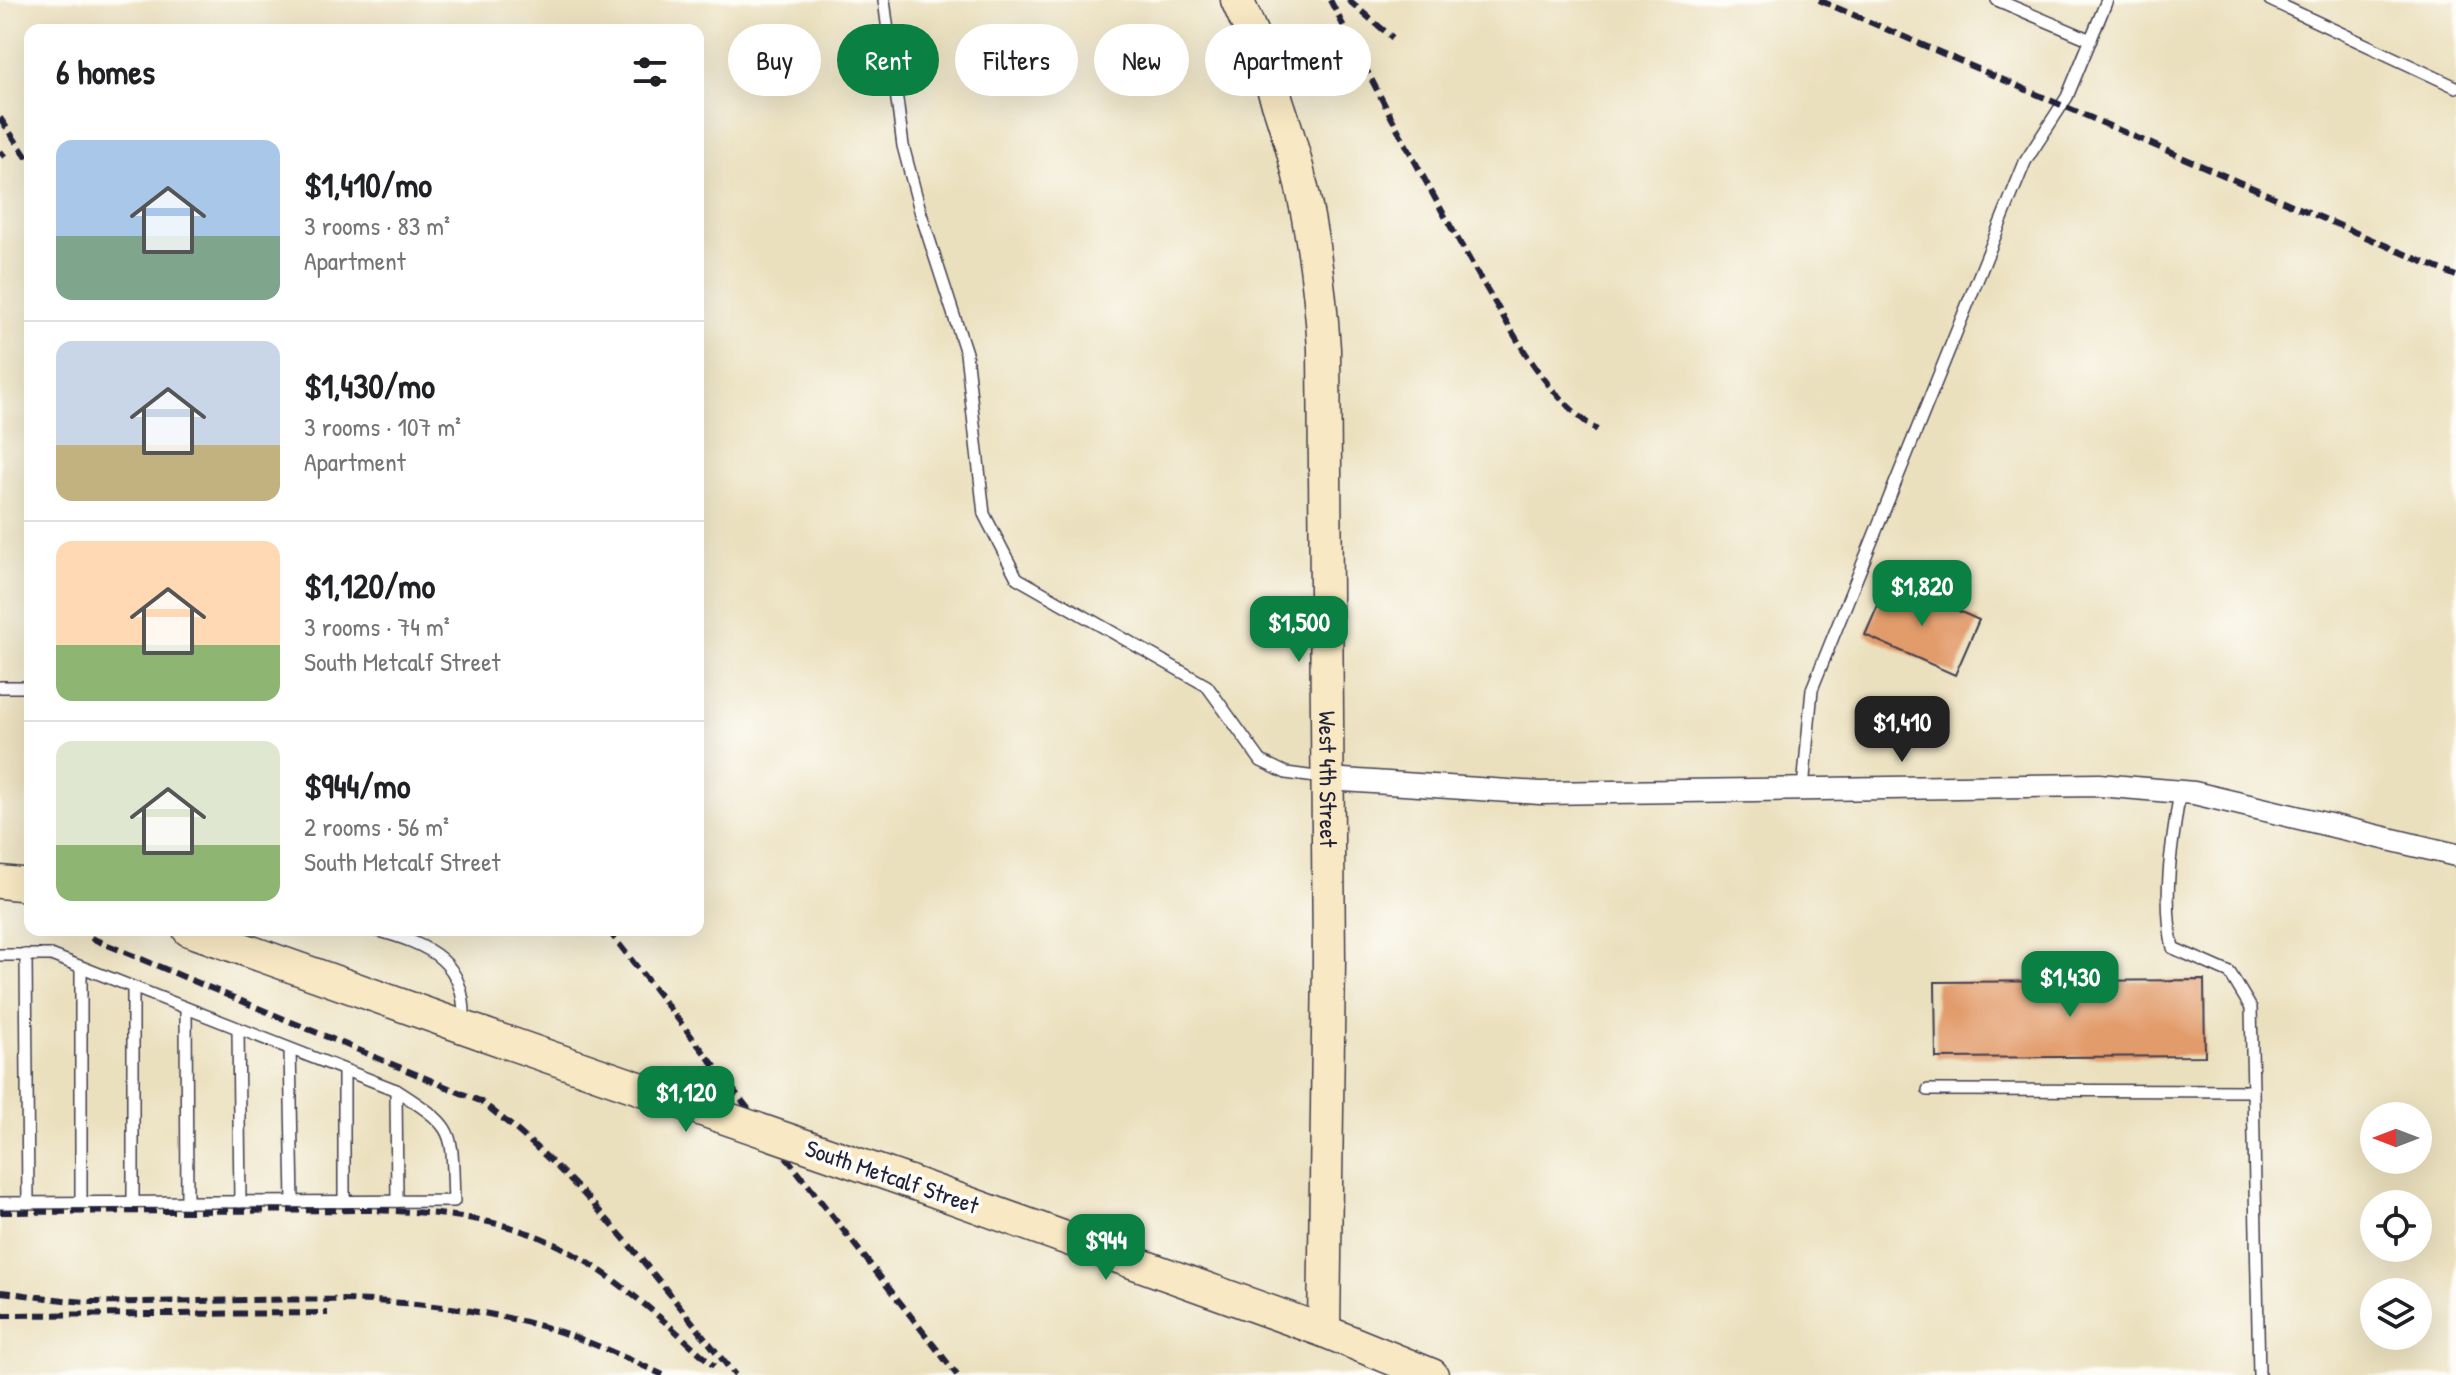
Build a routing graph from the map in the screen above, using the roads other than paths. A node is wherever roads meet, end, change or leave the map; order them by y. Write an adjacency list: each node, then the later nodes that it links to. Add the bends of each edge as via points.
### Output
1 (884, 0): 10 (lane, via 903,146 966,353 984,514 1000,550 1017,578 1207,686 1261,761 1286,773)
2 (1237, 0): 10 (street, West 4th Street, via 1268,69 1301,172 1320,286)
3 (1997, 0): 6 (lane)
4 (2107, 0): 6 (lane)
5 (2270, 0): 7 (lane)
6 (2091, 40): 11 (lane, via 2067,97 2025,162 1812,689)
7 (2456, 87)
8 (0, 687): 9 (lane)
9 (24, 687)
10 (1328, 779): 11 (street, via 1540,793); 39 (street, West 4th Street)
11 (1803, 789): 12 (street, via 2099,785)
12 (2180, 792): 13 (street); 29 (lane, via 2168,927 2173,948 2230,973 2251,1008)
13 (2456, 855)
14 (0, 882): 15 (street)
15 (24, 884)
16 (206, 936): 24 (street, South Metcalf Street)
17 (393, 936): 24 (lane, via 427,948 451,968)
18 (0, 955): 19 (lane)
19 (26, 955): 20 (lane, via 51,955); 38 (lane)
20 (81, 967): 21 (lane); 31 (lane)
21 (133, 988): 22 (lane); 32 (lane)
22 (186, 1008): 23 (lane); 33 (lane)
23 (238, 1029): 25 (lane); 34 (lane)
24 (474, 1032): 39 (street, South Metcalf Street, bridge)
25 (290, 1049): 26 (lane); 35 (lane)
26 (344, 1070): 27 (lane); 36 (lane)
27 (396, 1090): 30 (lane); 30 (lane, via 438,1117 452,1139 454,1201)
28 (1928, 1090): 29 (lane)
29 (2253, 1091): 41 (lane)
30 (397, 1201): 36 (lane)
31 (81, 1202): 32 (lane); 38 (lane)
32 (133, 1202): 33 (lane)
33 (187, 1202): 34 (lane)
34 (240, 1202): 35 (lane)
35 (293, 1202): 36 (lane)
36 (344, 1202)
37 (0, 1203): 38 (lane)
38 (28, 1203)
39 (1324, 1331): 40 (street, South Metcalf Street)
40 (1432, 1375)
41 (2259, 1375)

